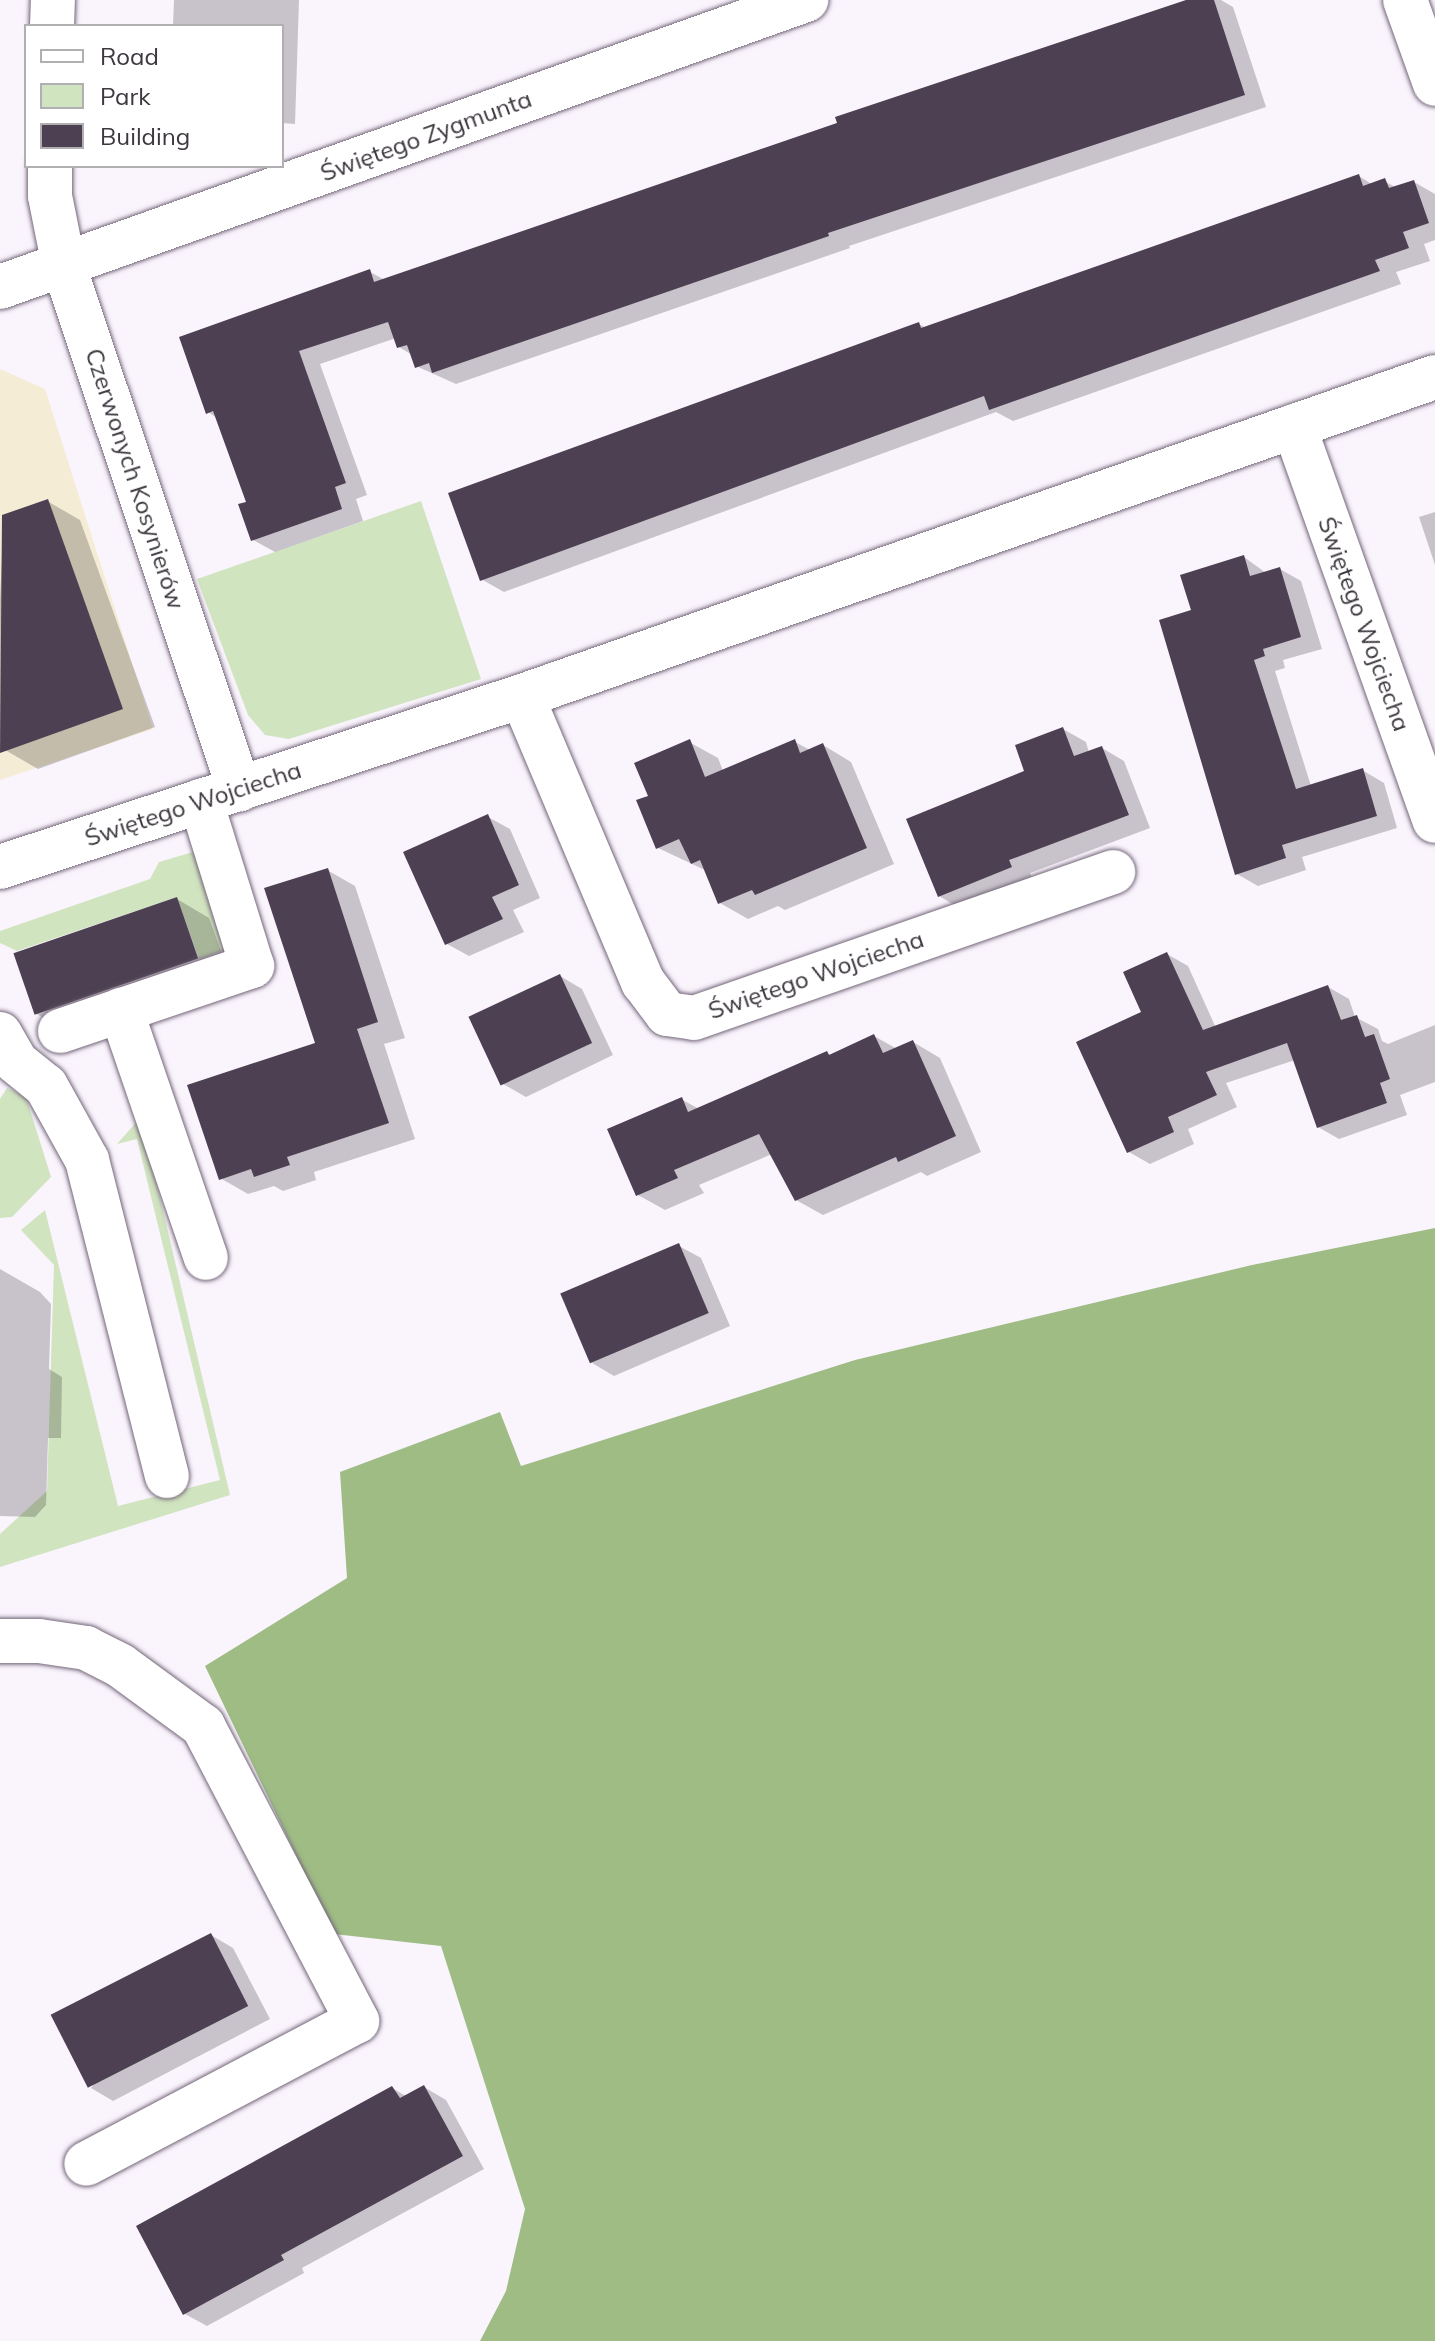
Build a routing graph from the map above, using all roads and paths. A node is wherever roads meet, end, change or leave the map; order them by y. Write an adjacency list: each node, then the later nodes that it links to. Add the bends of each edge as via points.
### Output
1 (53, 0): 4 (street)
2 (806, 0): 7 (street, Świętego Zygmunta)
3 (1405, 0): 5 (street)
4 (52, 24)
5 (1435, 84)
6 (50, 168): 7 (street, Czerwonych Kosynierów)
7 (64, 266): 8 (street, Świętego Zygmunta); 12 (street, Czerwonych Kosynierów)
8 (0, 287)
9 (1435, 377): 10 (street, Świętego Wojciecha)
10 (1294, 426): 11 (street, Świętego Wojciecha); 13 (street, Świętego Wojciecha)
11 (522, 696): 12 (street, Świętego Wojciecha); 15 (street, Świętego Wojciecha, via 643,982 667,1014 694,1018)
12 (220, 795): 14 (street, Świętego Wojciecha); 16 (street, Czerwonych Kosynierów, via 252,966)
13 (1435, 821)
14 (0, 867)
15 (1113, 872)
16 (121, 1010): 17 (street); 19 (street)
17 (60, 1031)
18 (0, 1034): 20 (street, via 16,1062 46,1086 87,1160)
19 (206, 1258)
20 (167, 1476)
21 (0, 1641): 22 (street, via 86,1648 121,1666 203,1726 357,2021)
22 (86, 2164)

